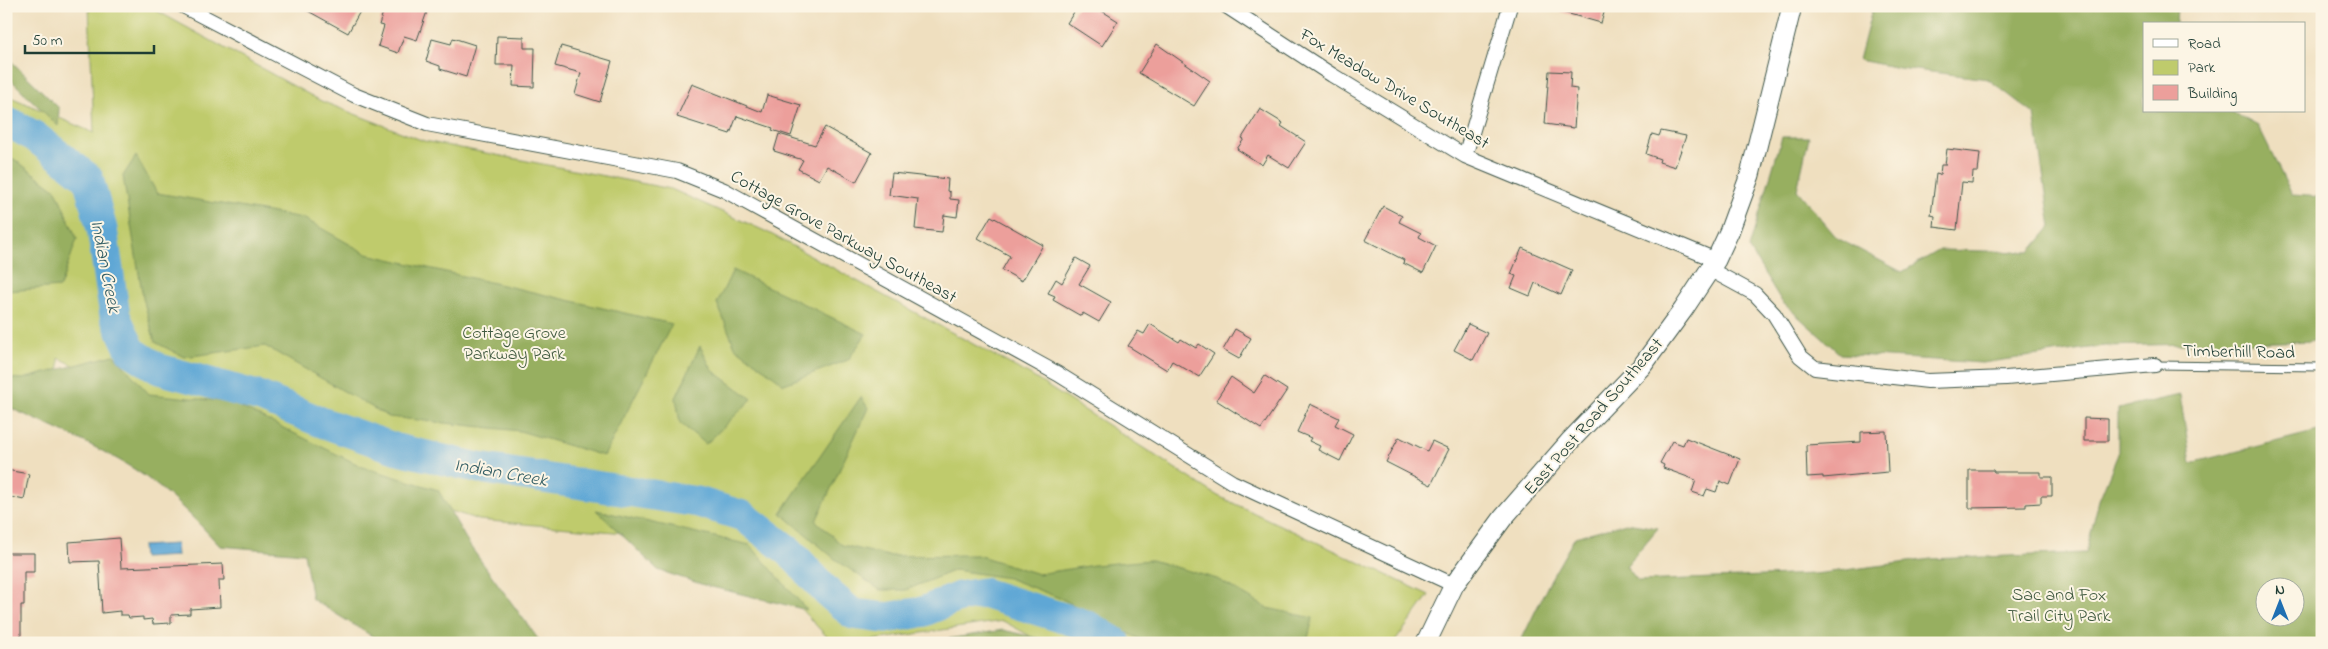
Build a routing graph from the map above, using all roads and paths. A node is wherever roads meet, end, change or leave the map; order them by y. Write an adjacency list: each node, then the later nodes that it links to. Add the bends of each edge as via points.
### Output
1 (184, 6): 9 (street, Cottage Grove Parkway Southeast, via 354,96 427,124 677,172 724,190 1058,374 1232,482)
2 (1226, 6): 5 (street, Fox Meadow Drive Southeast)
3 (1510, 6): 5 (street)
4 (1792, 6): 6 (main road, East Post Road Southeast, via 1750,175)
5 (1465, 156): 6 (street, Fox Meadow Drive Southeast)
6 (1713, 265): 7 (street, Fox Meadow Drive Southeast, via 1755,294 1774,314 1800,356 1815,368 1928,382); 9 (main road, East Post Road Southeast, via 1642,366 1503,518)
7 (2156, 364): 8 (lane, Timberhill Road)
8 (2322, 367)
9 (1454, 585): 10 (main road, East Post Road Southeast)
10 (1426, 643)

